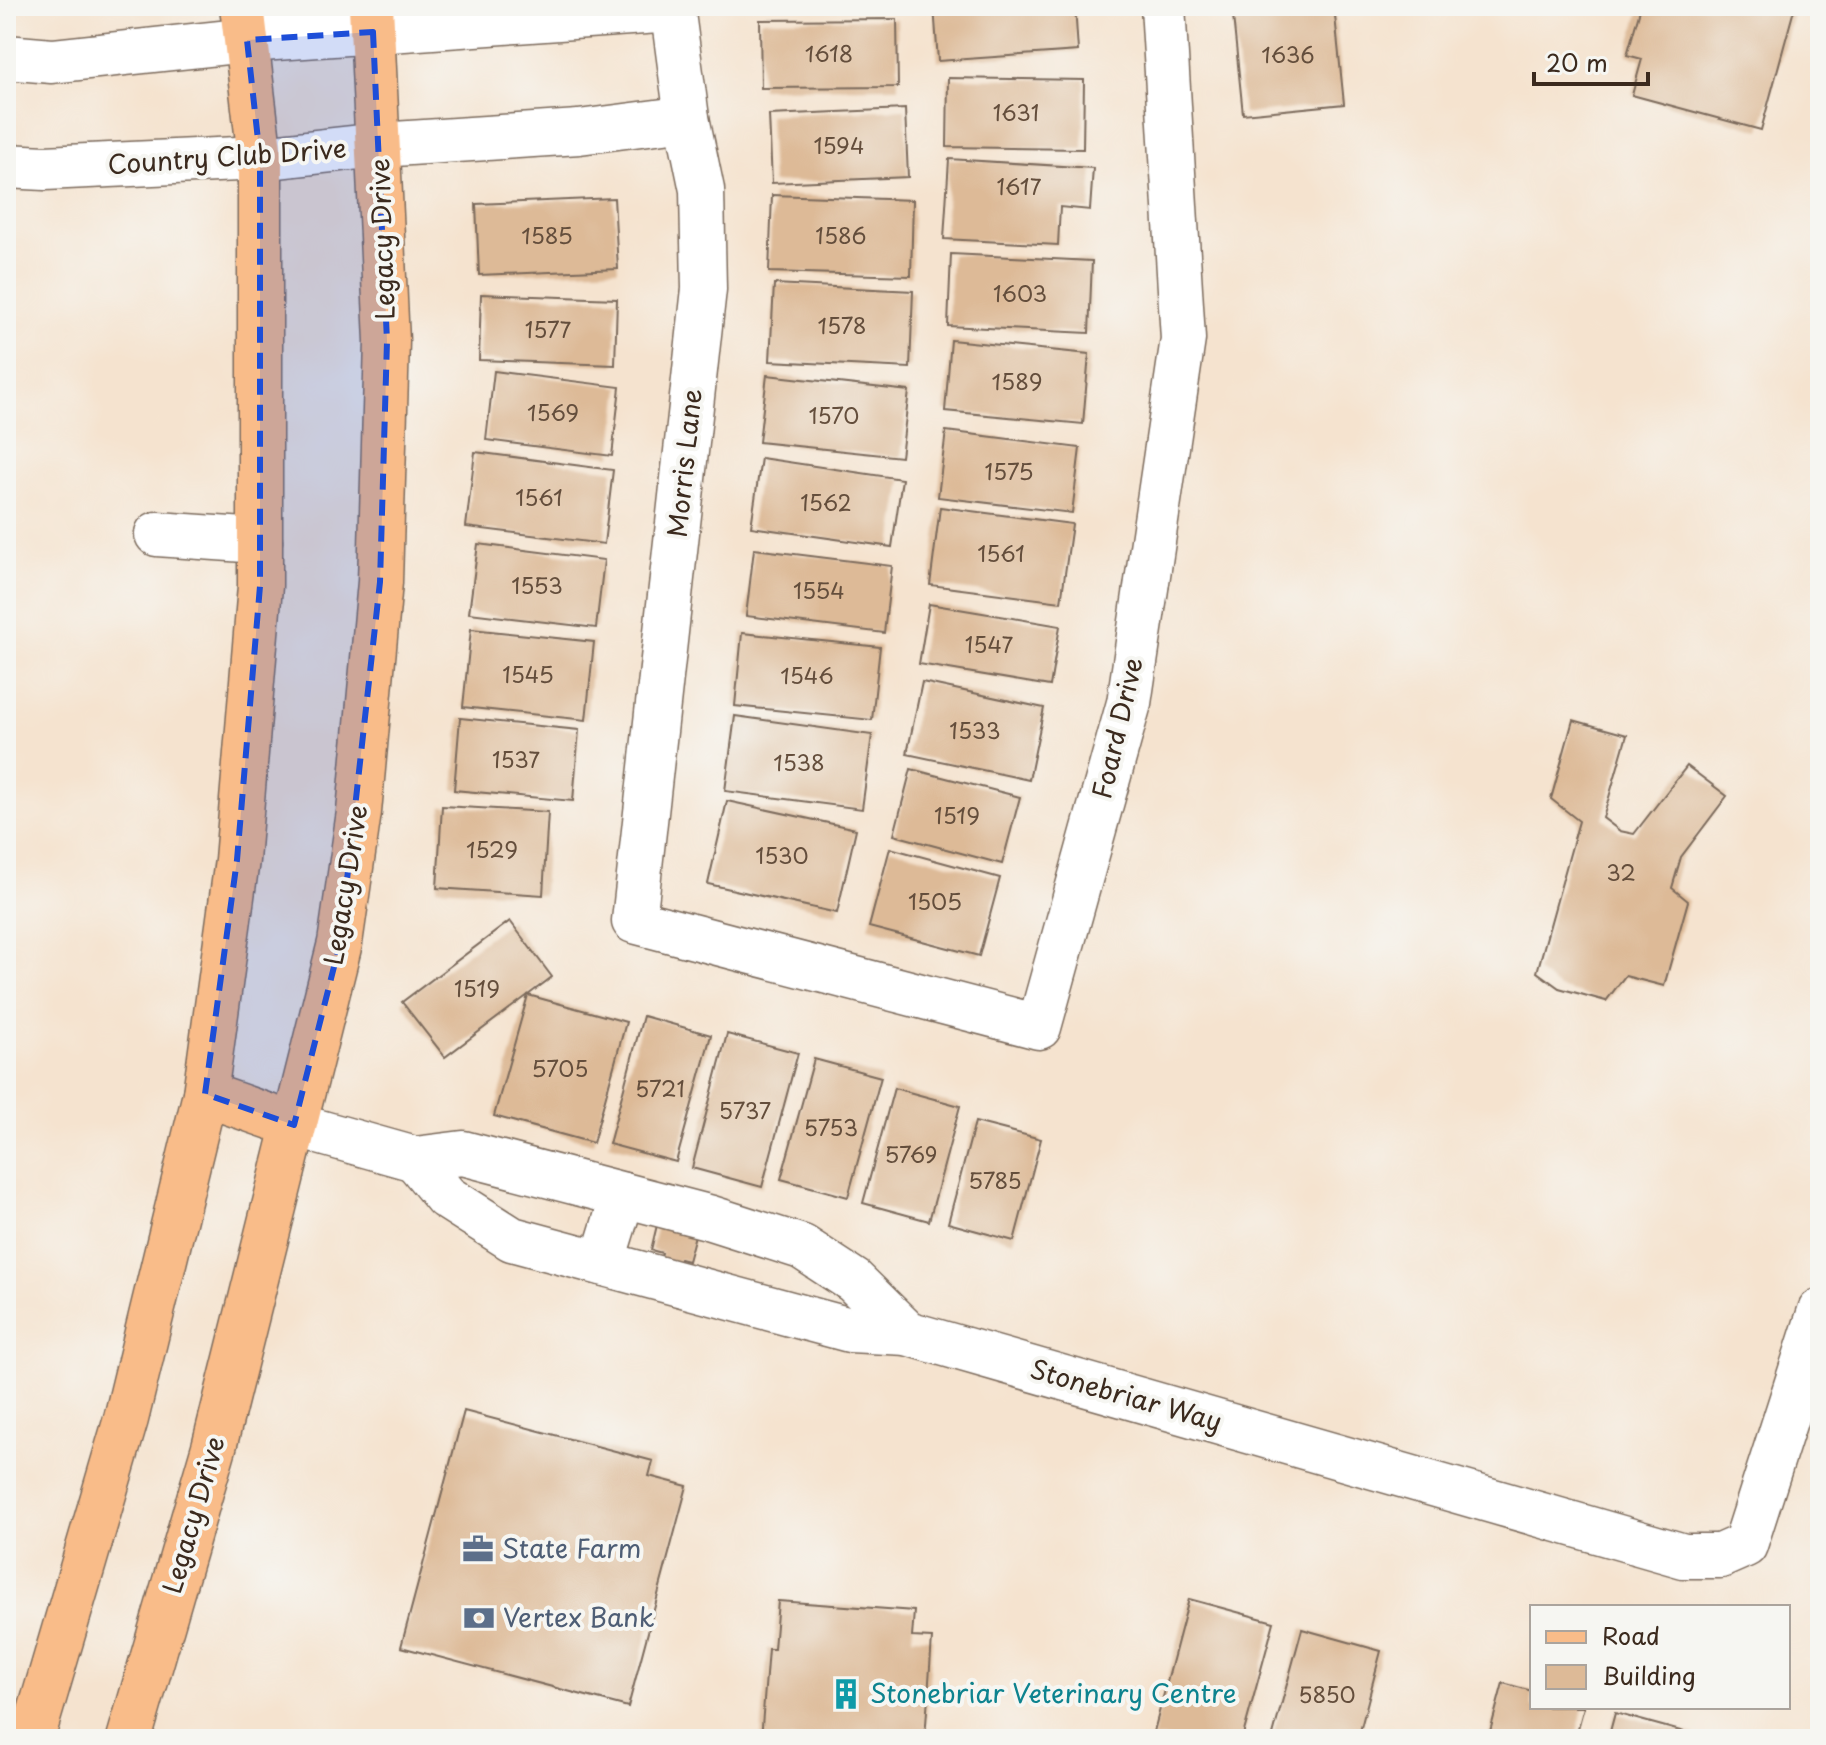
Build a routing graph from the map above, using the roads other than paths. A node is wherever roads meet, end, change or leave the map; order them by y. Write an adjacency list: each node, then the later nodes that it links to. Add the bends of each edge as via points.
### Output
1 (1163, 6): 12 (street, Foard Drive, via 1183,339 1129,703 1039,1027)
2 (672, 8): 3 (street); 6 (street, Morris Lane)
3 (372, 19): 4 (street); 7 (main road, Legacy Drive)
4 (245, 23): 5 (street, via 52,61); 8 (main road)
5 (6, 57)
6 (687, 118): 7 (street, Country Club Drive, via 579,132); 12 (street, Morris Lane, via 702,190 704,289)
7 (379, 145): 8 (street, Country Club Drive); 14 (main road, Legacy Drive, via 387,341 380,582 359,812 340,943)
8 (260, 158): 9 (street, Country Club Drive); 11 (main road)
9 (6, 166)
10 (157, 534): 11 (street)
11 (260, 541): 13 (main road, via 237,860)
12 (634, 921)
13 (205, 1094): 14 (main road); 20 (main road, via 126,1419)
14 (294, 1125): 15 (street, Stonebriar Way); 21 (main road, Legacy Drive, via 214,1447)
15 (415, 1159): 16 (street, Stonebriar Way, via 463,1153); 17 (street, via 446,1197 512,1239)
16 (623, 1195): 17 (street); 19 (street, Stonebriar Way, via 802,1247 854,1281)
17 (602, 1263): 19 (street, via 850,1330)
18 (1820, 1311): 19 (street, Stonebriar Way, via 1745,1545 1720,1556 1684,1556)
19 (907, 1333)
20 (32, 1739)
21 (129, 1739)

